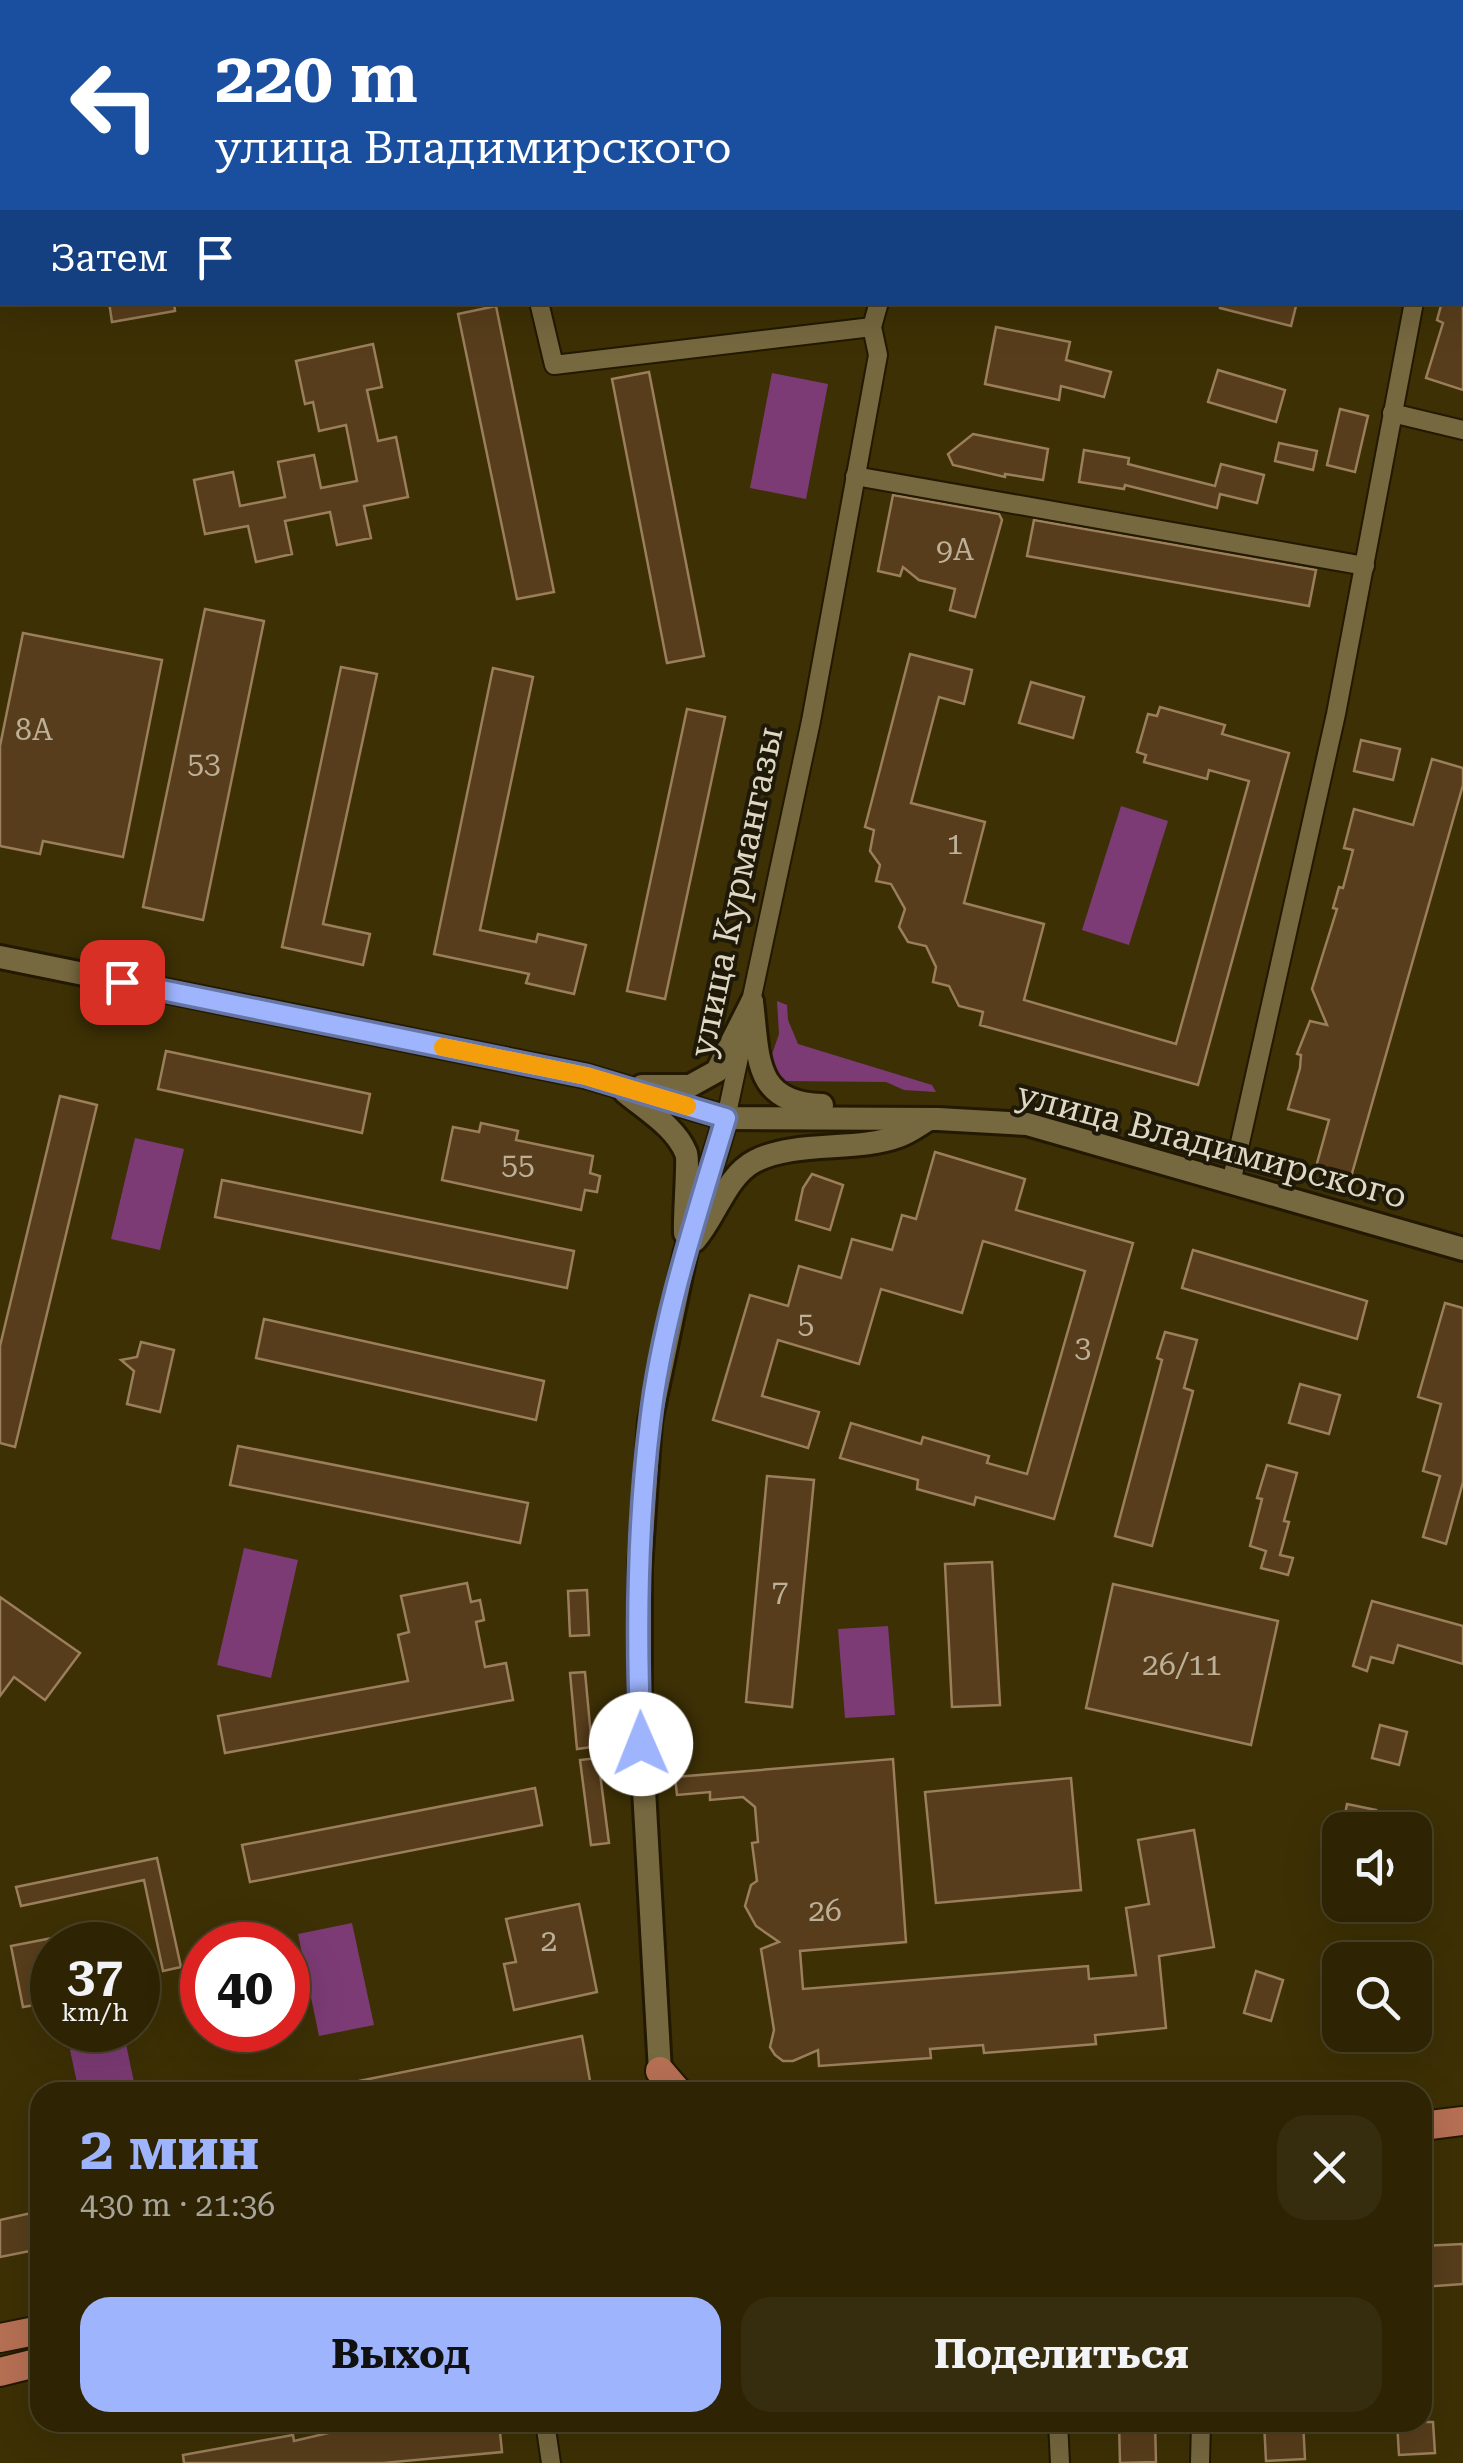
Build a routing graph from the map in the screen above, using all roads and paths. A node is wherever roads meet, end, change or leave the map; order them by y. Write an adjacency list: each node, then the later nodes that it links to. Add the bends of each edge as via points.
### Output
1 (541, 305): 4 (street, via 554,366)
2 (878, 305): 4 (street, улица Курмангазы)
3 (1413, 305): 5 (street)
4 (872, 327): 7 (street, улица Курмангазы, via 878,355)
5 (1392, 412): 6 (street); 8 (street)
6 (1463, 430)
7 (854, 476): 8 (street); 10 (street, улица Курмангазы)
8 (1365, 566): 14 (street)
9 (0, 957): 11 (street, улица Владимирского)
10 (752, 1002): 11 (street, via 717,1071 690,1086); 12 (street, улица Курмангазы); 13 (street, via 768,1086 795,1104 899,1108)
11 (617, 1085): 12 (street, улица Владимирского); 16 (street, via 671,1130 688,1156)
12 (726, 1118): 13 (street, улица Владимирского); 16 (street, улица Курмангазы)
13 (929, 1119): 14 (street, улица Владимирского, via 1027,1124); 16 (street, via 898,1137 754,1162 734,1179)
14 (1231, 1183): 15 (street, улица Владимирского)
15 (1463, 1249)
16 (686, 1251): 17 (street, улица Курмангазы, via 650,1422 640,1566 640,1719)
17 (663, 2082)
18 (1463, 2121): 19 (main road)
19 (1432, 2125)
20 (30, 2332): 21 (main road)
21 (0, 2338)
22 (30, 2364): 23 (main road)
23 (0, 2372)
24 (546, 2432): 27 (street)
25 (1058, 2432): 28 (street)
26 (1201, 2432): 29 (street)
27 (551, 2463)
28 (1060, 2463)
29 (1200, 2463)

